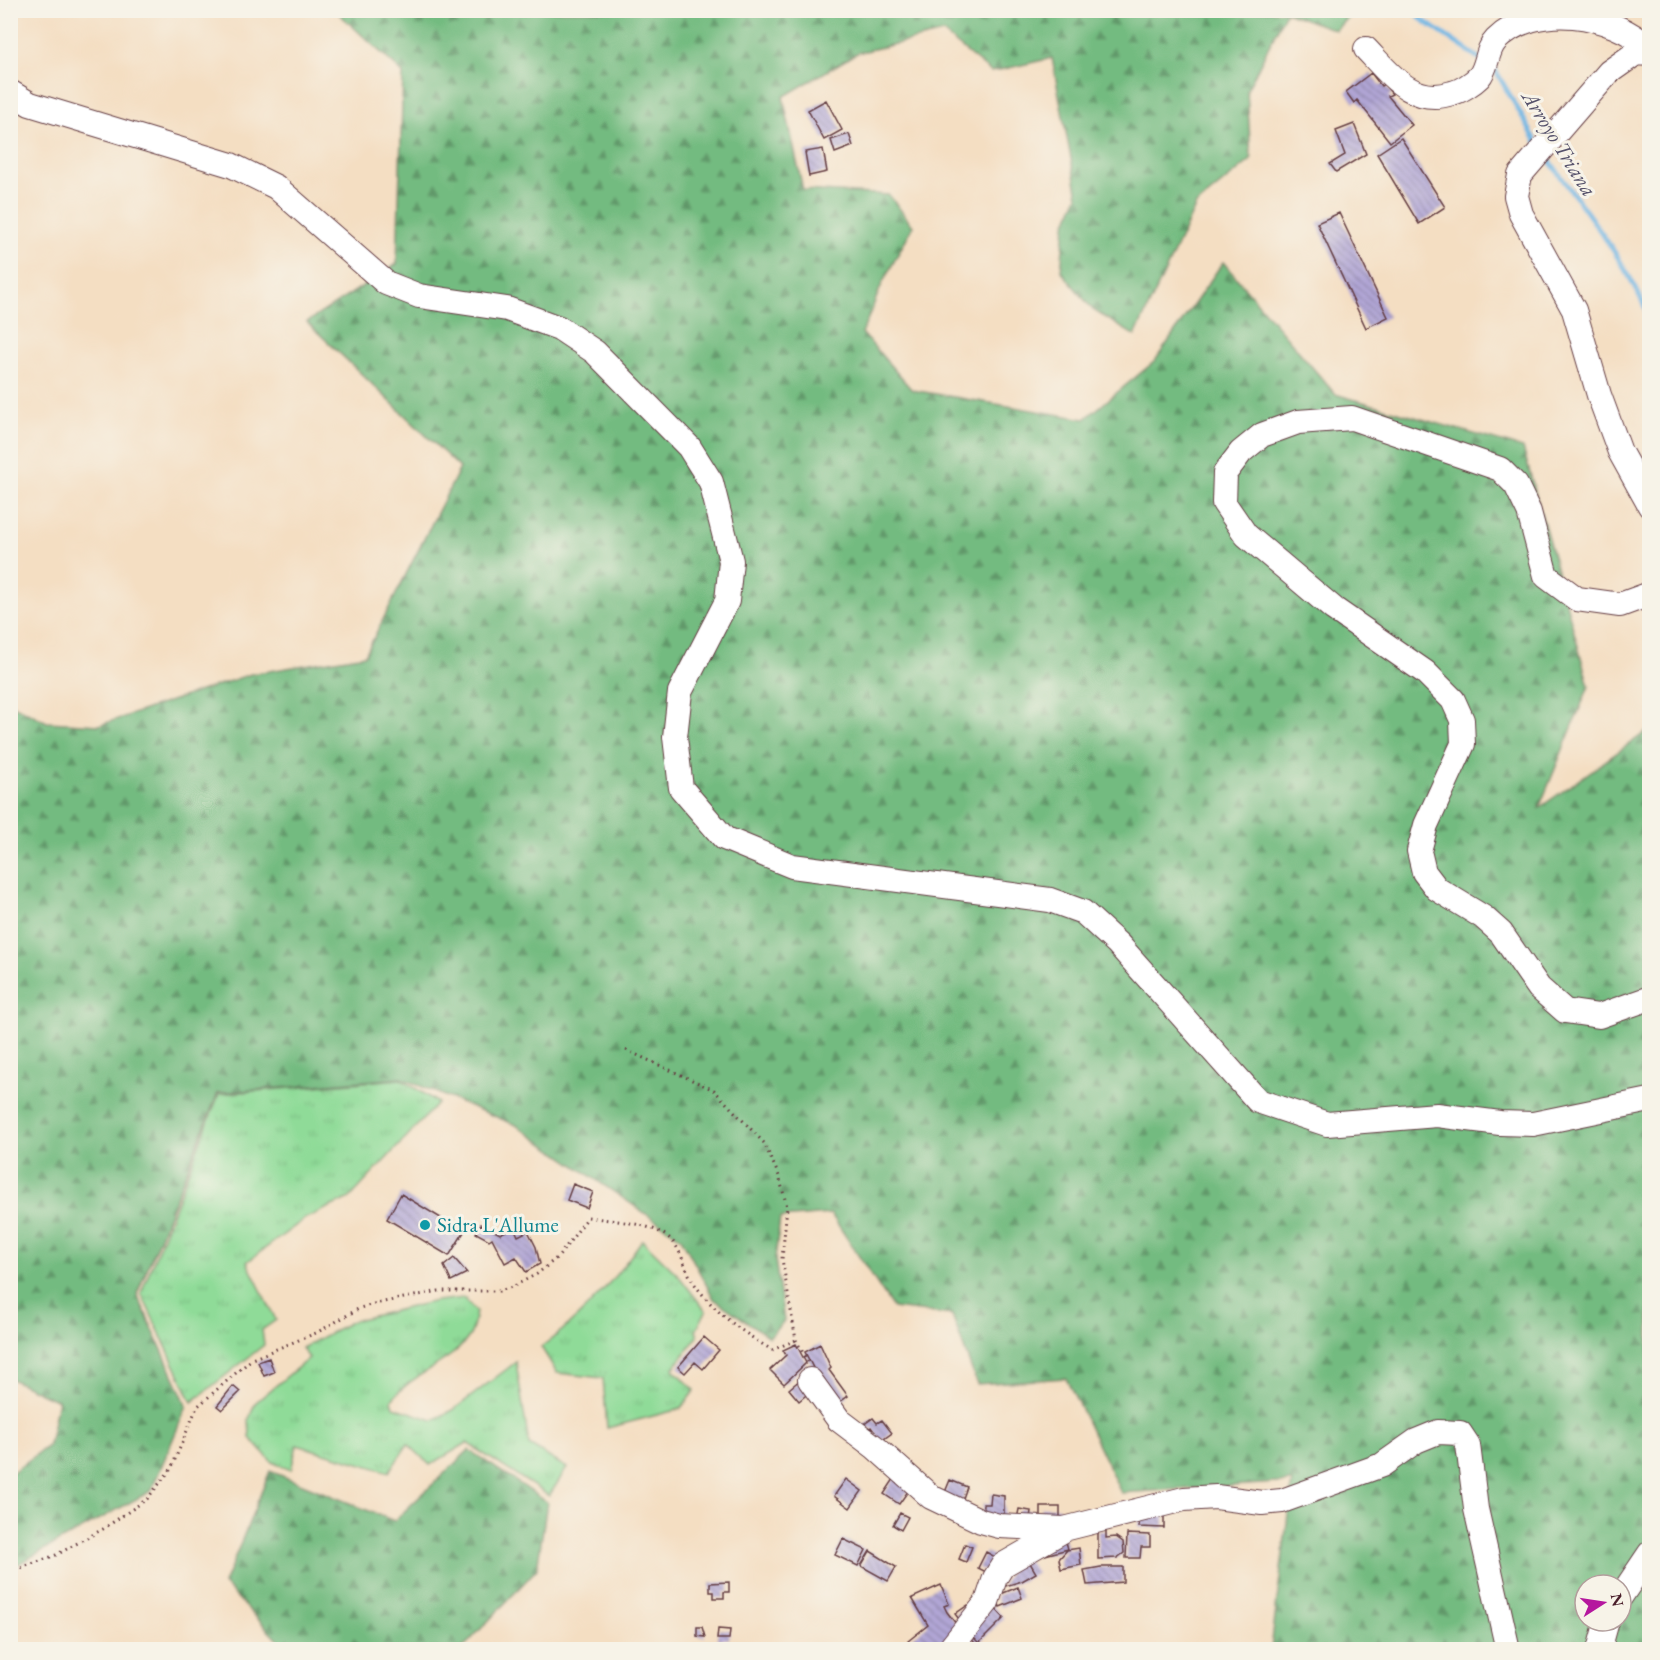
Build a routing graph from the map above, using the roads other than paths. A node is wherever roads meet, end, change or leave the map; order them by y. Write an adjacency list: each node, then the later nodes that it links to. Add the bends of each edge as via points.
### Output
1 (1366, 49): 2 (street, via 1394,78 1420,96 1437,98 1458,92 1482,72 1489,48 1501,35 1545,17 1577,14 1608,21 1636,36)
2 (1650, 49)
3 (1650, 54): 5 (street, via 1636,53 1609,72 1520,175 1516,196 1521,214 1575,310 1599,395 1617,442)
4 (10, 92): 8 (street, via 30,104 231,165 276,187 386,283 419,296 507,309 559,328 595,352 688,447 711,482 731,561 727,601 680,692 675,737 681,788 724,838 792,866 1050,900 1083,912 1118,945 1258,1101 1327,1124 1437,1115 1533,1124)
5 (1650, 506)
6 (1650, 594): 7 (street, via 1620,605 1577,599 1546,576 1529,512 1516,485 1500,469 1352,418 1298,422 1262,435 1241,452 1225,473 1224,503 1246,535 1334,609 1425,672 1453,700 1462,720 1463,744 1426,825 1419,851 1424,872 1437,889 1501,933 1539,988 1565,1011 1599,1016)
7 (1650, 998)
8 (1650, 1100)
9 (810, 1380): 10 (street, via 838,1420 931,1497 999,1526)
10 (1064, 1530): 14 (street, via 1003,1565 987,1602); 15 (street, via 1184,1499 1282,1501 1382,1465 1416,1441 1438,1432 1460,1433 1468,1445 1476,1509)
11 (1650, 1553): 12 (street)
12 (1633, 1578)
13 (1603, 1633): 16 (street)
14 (949, 1650)
15 (1508, 1650)
16 (1599, 1650)

